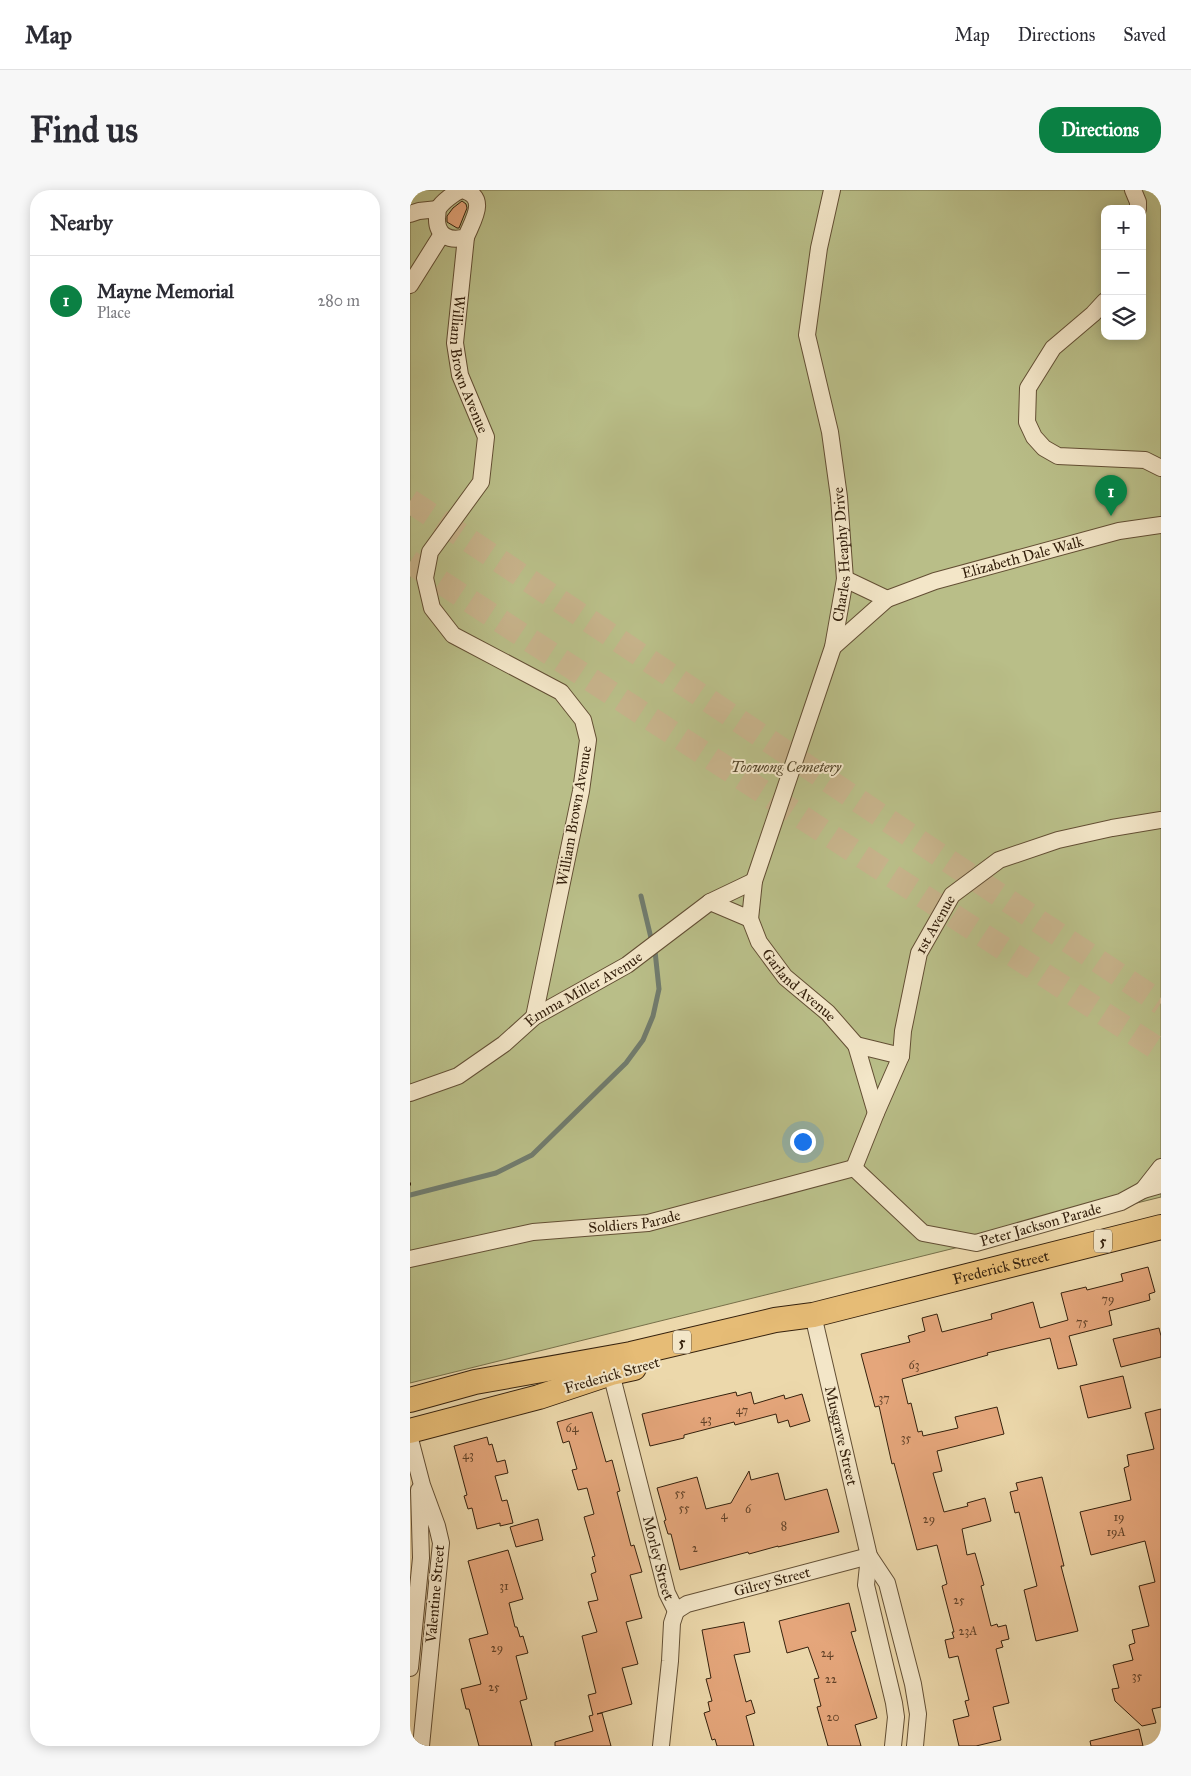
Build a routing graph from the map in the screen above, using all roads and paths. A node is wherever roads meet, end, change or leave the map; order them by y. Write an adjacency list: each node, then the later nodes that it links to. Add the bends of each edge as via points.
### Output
1 (832, 190): 13 (street, Charles Heaphy Drive, via 819,248 807,335 830,432)
2 (1133, 190): 4 (street)
3 (471, 191): 5 (street, via 454,192); 8 (street, via 478,209)
4 (1138, 205)
5 (438, 209): 6 (street); 7 (street, via 437,224)
6 (410, 214)
7 (442, 234): 8 (street, via 456,240); 9 (street)
8 (466, 236): 20 (street, William Brown Avenue, via 455,343 460,374 486,437 481,482 430,552 425,578 432,608 453,635 561,692 583,720 588,740 581,791)
9 (410, 285)
10 (1101, 305): 11 (street, via 1053,348 1028,388 1027,422 1044,448 1058,456 1145,460)
11 (1161, 468)
12 (1161, 525): 14 (street, Elizabeth Dale Walk, via 1119,531 935,581)
13 (845, 579): 14 (street); 15 (street, Charles Heaphy Drive)
14 (886, 599): 15 (street)
15 (833, 647): 17 (street, Charles Heaphy Drive)
16 (1161, 820): 22 (street, 1st Avenue, via 1058,840 999,860 952,895 919,952)
17 (754, 881): 18 (street, Emma Miller Avenue); 19 (street, Charles Heaphy Drive)
18 (710, 902): 19 (street); 20 (street, Emma Miller Avenue, via 626,965)
19 (750, 919): 21 (street, Garland Avenue, via 758,942 785,977 828,1013)
20 (534, 1017): 23 (street, Emma Miller Avenue, via 504,1044 458,1076)
21 (856, 1045): 22 (street); 24 (street)
22 (901, 1056): 24 (street, 1st Avenue)
23 (410, 1093)
24 (876, 1113): 26 (street, 1st Avenue)
25 (1161, 1167): 28 (street)
26 (854, 1168): 28 (street, Peter Jackson Parade, via 923,1233 976,1243 1121,1202); 30 (street, Soldiers Parade, via 648,1223 533,1232)
27 (1161, 1186): 28 (street, Peter Jackson Parade)
28 (1142, 1190)
29 (1161, 1227): 31 (highway, Frederick Street / 5)
30 (410, 1259)
31 (813, 1315): 32 (highway, Frederick Street / 5, via 778,1332); 33 (highway, Frederick Street / 5, via 775,1320 631,1354 476,1382); 38 (street, Musgrave Street)
32 (611, 1373): 34 (highway, 5, via 574,1374); 35 (highway, Frederick Street, via 539,1398); 39 (street, Morley Street, via 667,1593)
33 (410, 1400)
34 (410, 1416)
35 (410, 1432)
36 (410, 1439): 37 (street, Valentine Street)
37 (419, 1476): 40 (street, Valentine Street, via 421,1558); 41 (street, Valentine Street, via 441,1542)
38 (869, 1556): 39 (street, Gilrey Street, via 687,1604); 43 (street, Musgrave Street, via 866,1585 896,1717); 44 (street, Musgrave Street, via 887,1583 913,1684 918,1714)
39 (676, 1611): 42 (street, Morley Street, via 672,1623)
40 (410, 1668)
41 (421, 1746)
42 (661, 1746)
43 (893, 1746)
44 (915, 1746)

